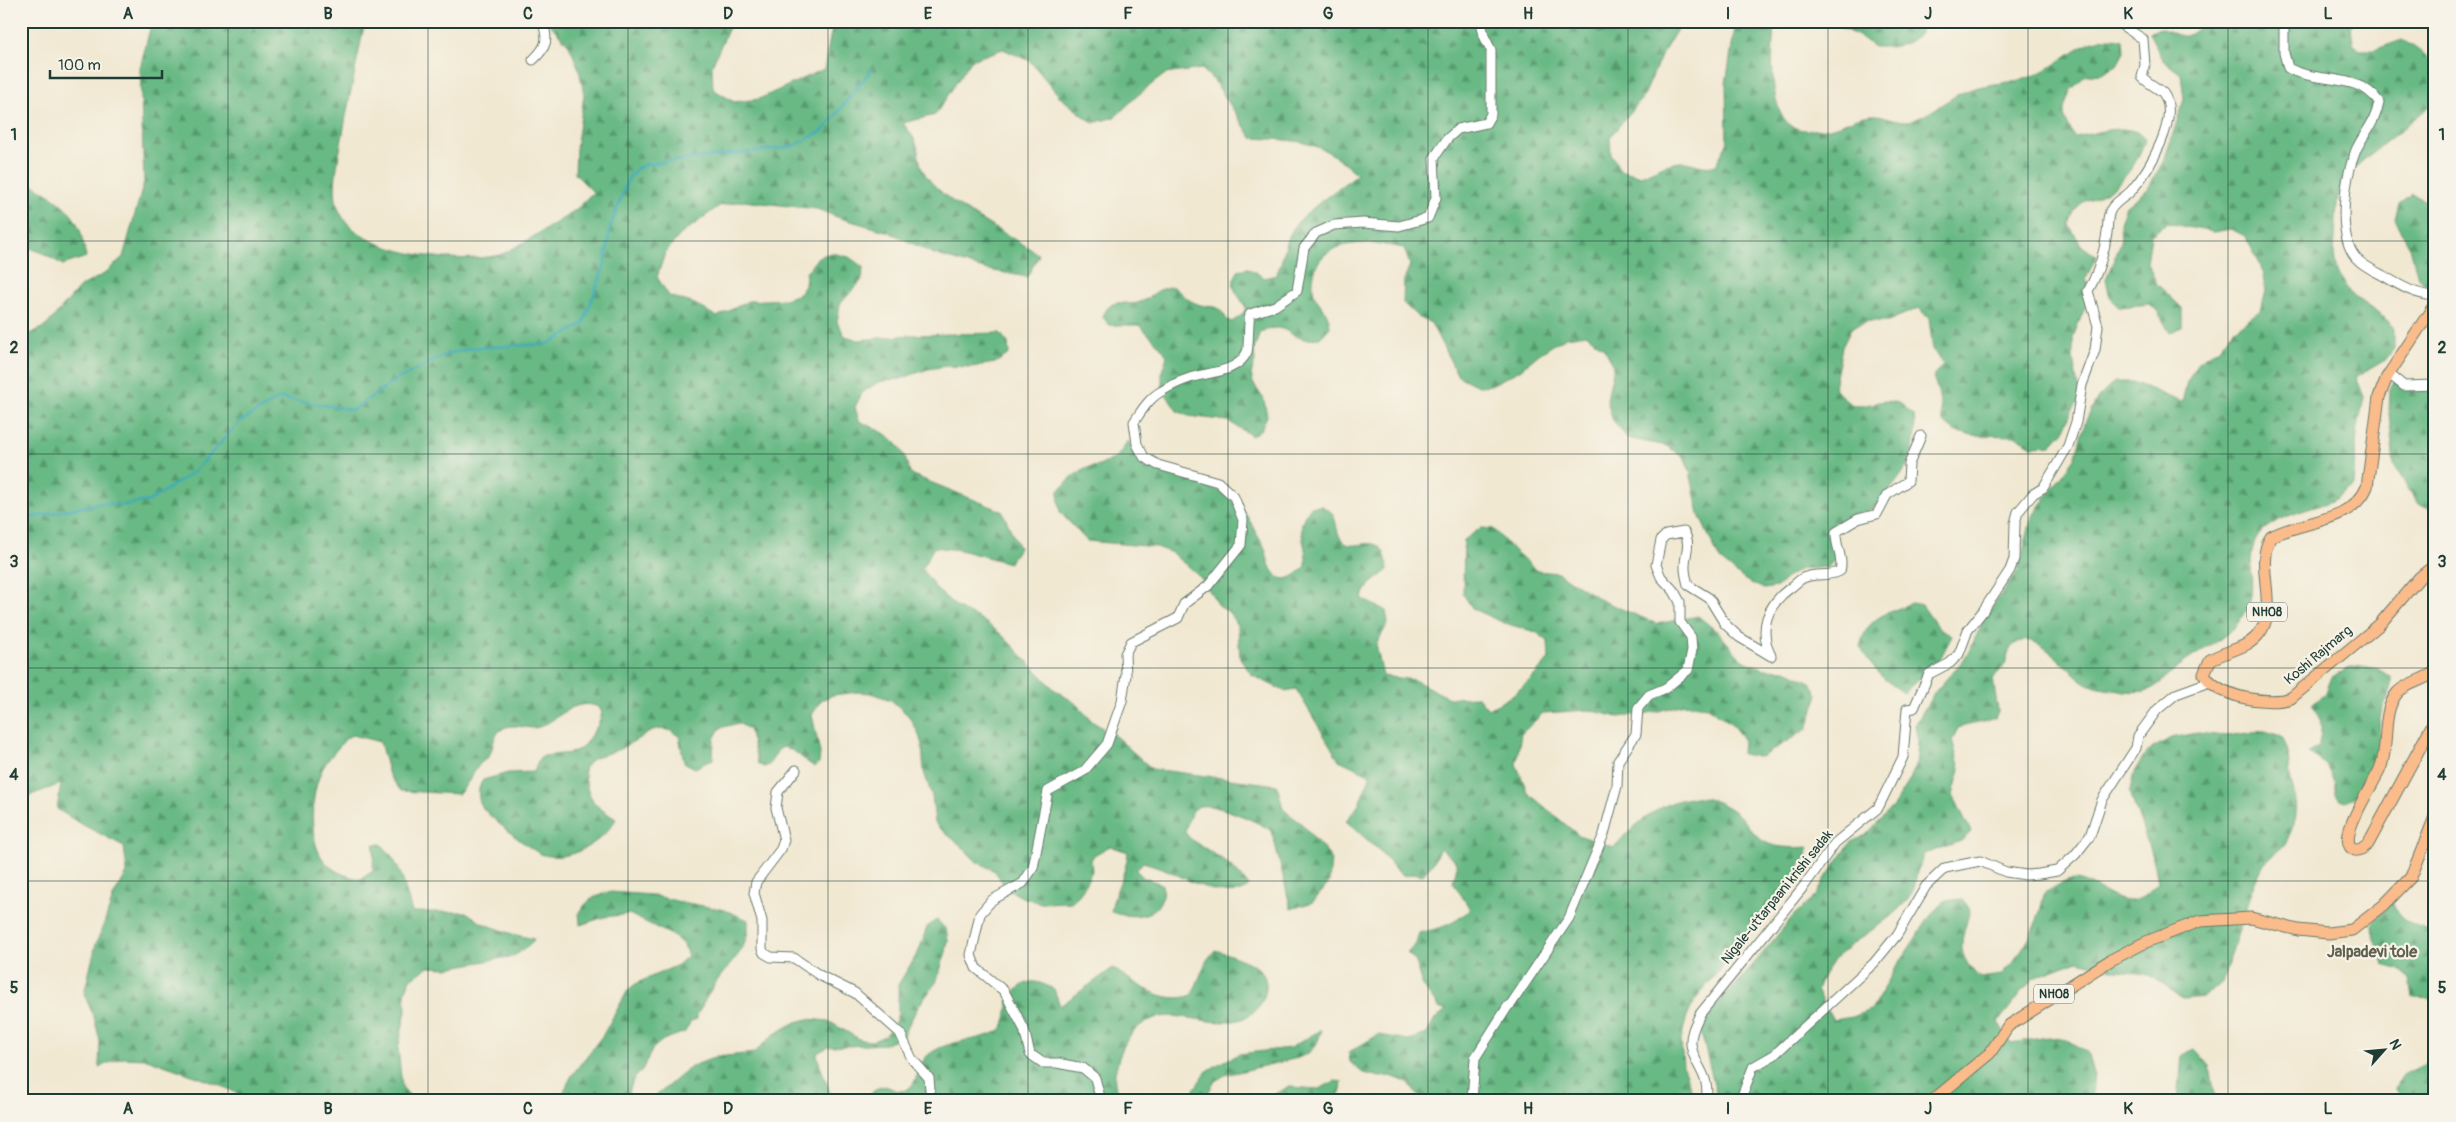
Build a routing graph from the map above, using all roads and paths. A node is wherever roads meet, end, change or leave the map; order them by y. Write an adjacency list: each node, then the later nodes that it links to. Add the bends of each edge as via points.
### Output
1 (542, 21): 5 (street, via 547,43)
2 (1481, 21): 18 (street, via 1491,50 1491,114 1486,123 1458,129 1434,158 1436,198 1428,218 1398,226 1334,225 1316,233 1304,248 1297,291 1275,306 1250,314 1248,351 1242,359 1222,372 1189,378 1161,391 1147,403 1134,422 1137,444 1144,457 1158,465 1218,482 1234,497 1243,520 1241,545 1208,586 1184,604 1178,618 1131,642 1125,654 1122,701 1107,744 1084,771 1048,792 1033,868 1023,884 992,900 980,914 971,955 976,968 1004,991 1024,1029 1030,1054 1043,1063 1083,1068 1095,1078)
3 (2119, 21): 20 (street, Nigale-uttarpaani krishi sadak, via 2143,39 2145,65 2142,77 2162,91 2169,114 2153,160 2131,192 2110,210 2105,243 2095,279 2088,291 2098,326 2095,350 2082,385 2068,446 2043,488 2033,494 2018,512 2010,570 1968,630 1958,654 1929,674 1914,708 1907,709 1903,757 1878,808 1836,843 1700,1014 1691,1044 1707,1083)
4 (2284, 21): 6 (street, via 2284,53 2288,68 2300,74 2348,81 2372,91 2379,102 2376,119 2357,148 2345,192 2344,214 2356,258 2412,291)
5 (532, 60)
6 (2435, 296)
7 (2435, 304): 8 (main road, NH08)
8 (2389, 374): 9 (street, via 2404,386); 13 (main road, NH08, via 2379,397 2363,497 2346,511 2272,536 2266,544 2265,555 2267,609 2264,626 2250,642 2210,660 2204,674)
9 (2435, 385)
10 (1921, 436): 19 (street, via 1909,464 1908,481 1887,495 1877,514 1858,519 1836,532 1840,571 1833,575 1805,577 1776,598 1763,635 1771,656 1739,637 1724,624 1709,598 1688,585 1684,567 1689,550 1684,532 1666,535 1661,540 1656,565 1660,577 1680,602 1680,622 1691,637 1688,670 1666,688 1648,695 1638,708 1636,734 1618,761 1617,786 1604,834 1569,918 1475,1058)
11 (2435, 564): 13 (main road, Koshi Rajmarg, via 2379,625 2297,694 2281,701 2252,700)
12 (2435, 672): 14 (main road, via 2399,690 2392,700 2381,768 2347,837 2354,850 2368,844)
13 (2208, 682): 21 (street, via 2176,694 2157,710 2138,736 2136,748 2102,800 2090,836 2075,856 2057,871 2039,874 2006,872 1980,862 1945,868 1926,886 1897,935 1874,963 1774,1055 1753,1068)
14 (2435, 720)
15 (796, 770): 17 (street, via 778,792 776,808 784,840 781,849 756,882 754,893 762,921 762,949 771,957 794,958 855,993 900,1033 912,1059 929,1078)
16 (2435, 817): 22 (main road, NH08, via 2411,877 2384,905 2352,930 2328,934 2251,918 2200,921 2146,942 2109,960 2008,1026 1990,1054)
17 (931, 1101)
18 (1101, 1101)
19 (1472, 1101)
20 (1706, 1101)
21 (1740, 1101)
22 (1932, 1101)

